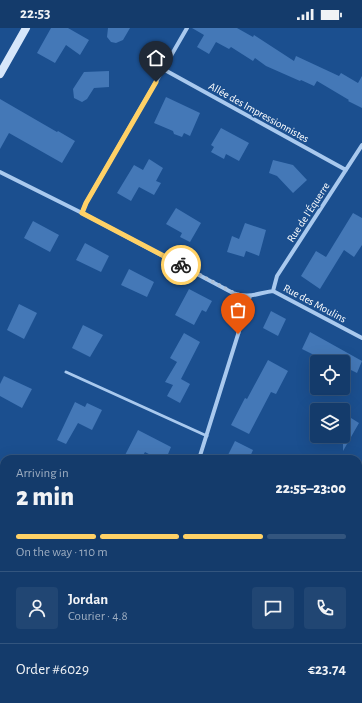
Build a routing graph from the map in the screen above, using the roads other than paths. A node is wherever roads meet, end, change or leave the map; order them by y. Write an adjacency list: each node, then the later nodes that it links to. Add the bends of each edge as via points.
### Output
1 (26, 28): 4 (main road)
2 (187, 28): 3 (street)
3 (163, 69): 6 (street, Allée des Impressionnistes); 8 (street)
4 (0, 74)
5 (362, 146): 6 (street, Rue de l'Équerre)
6 (346, 170): 9 (street, Rue de l'Équerre, via 277,276)
7 (0, 172): 8 (street, Rue des Moulins)
8 (82, 213): 10 (street, Rue des Moulins, via 234,293)
9 (273, 291): 10 (street, Rue des Moulins); 11 (street, Rue des Moulins)
10 (250, 296): 13 (street)
11 (362, 338)
12 (66, 372): 13 (lane)
13 (207, 436): 14 (street)
14 (200, 455)

